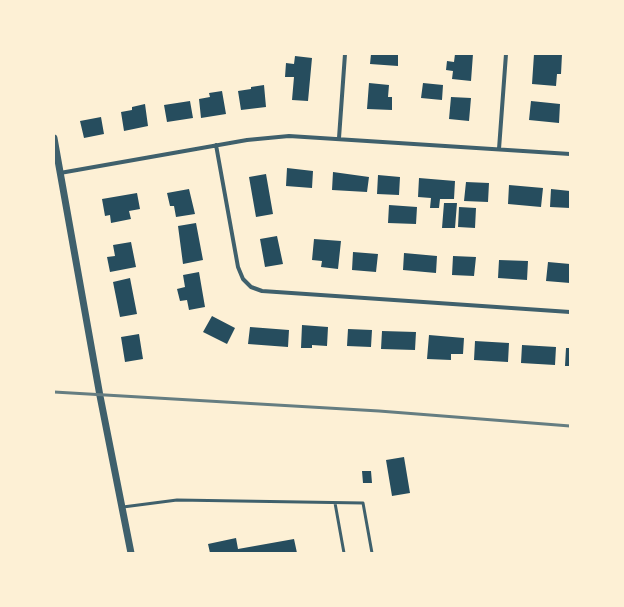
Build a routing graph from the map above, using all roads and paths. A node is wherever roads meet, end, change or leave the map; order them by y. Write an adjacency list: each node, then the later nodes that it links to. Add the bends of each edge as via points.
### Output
1 (344, 54): 4 (street)
2 (506, 54): 6 (street)
3 (54, 138): 8 (street)
4 (339, 138): 5 (street, via 289,136); 6 (street)
5 (216, 145): 8 (street); 9 (street, via 238,267 246,284 262,291)
6 (499, 149): 7 (street)
7 (570, 154)
8 (60, 173): 11 (street, via 100,396)
9 (570, 312)
10 (335, 503): 11 (lane, via 177,500); 13 (lane); 14 (lane, via 363,503)
11 (123, 507): 12 (street)
12 (131, 553)
13 (344, 553)
14 (372, 553)

